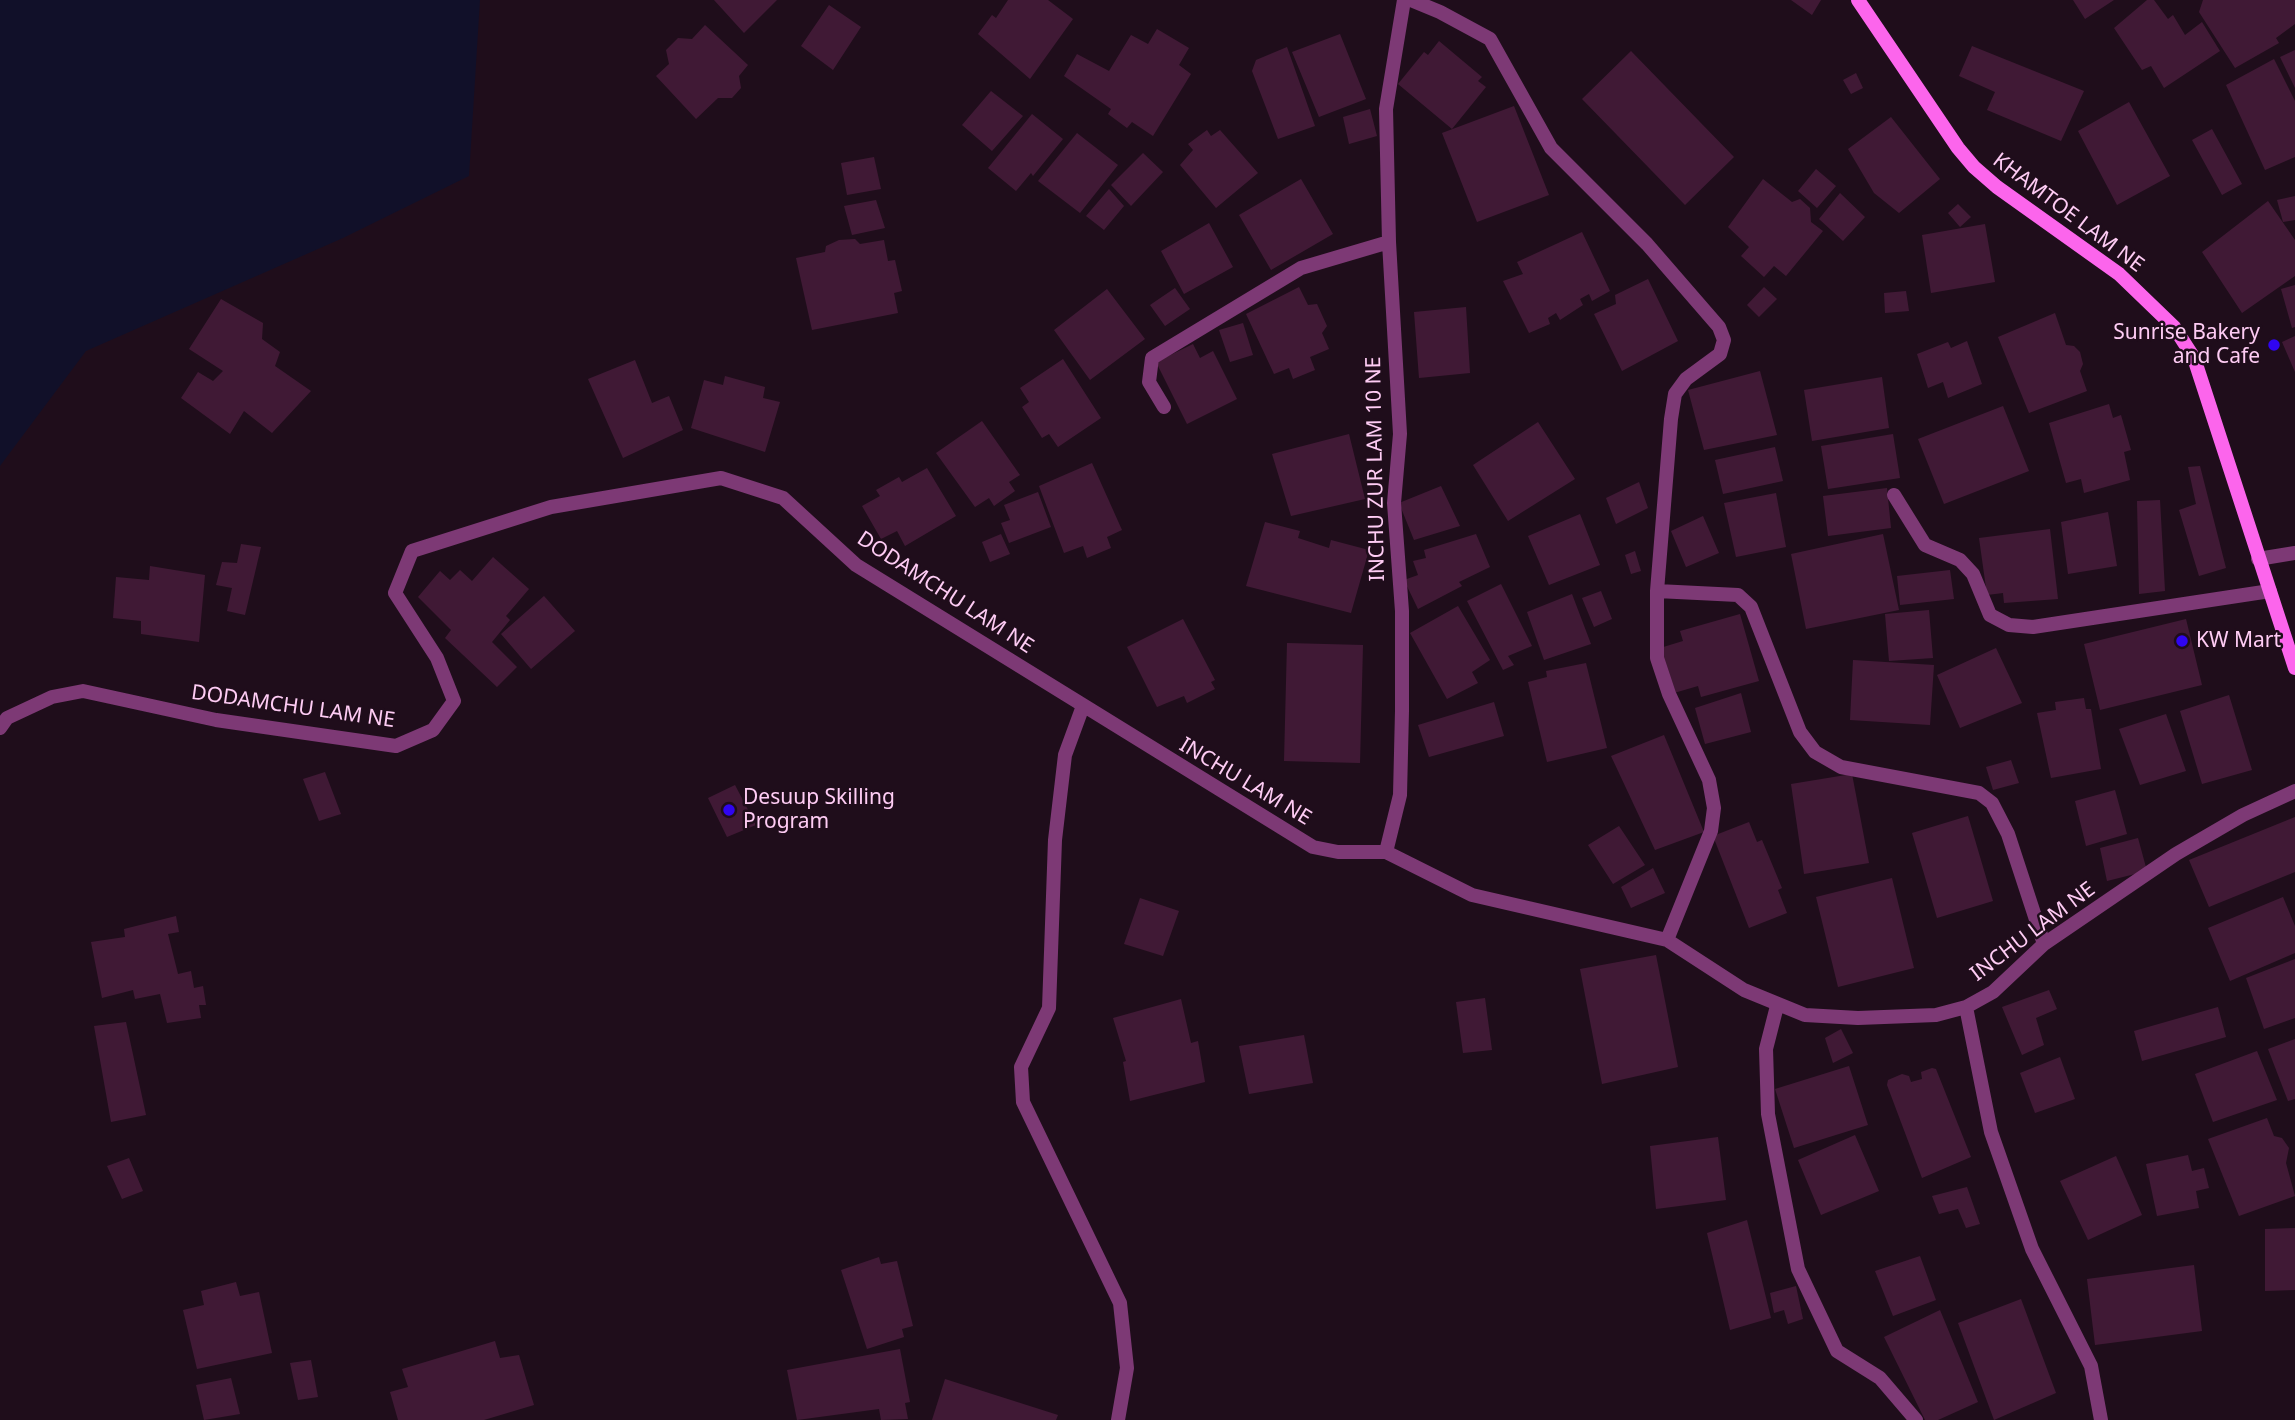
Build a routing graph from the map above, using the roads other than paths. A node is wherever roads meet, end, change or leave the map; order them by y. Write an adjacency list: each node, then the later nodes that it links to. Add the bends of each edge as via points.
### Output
1 (1404, 0): 4 (street, INCHU ZUR LAM 10 NE, via 1386,109)
2 (1411, 0): 9 (street, via 1489,39 1550,148 1633,229 1719,327 1724,340 1720,354 1686,379 1675,394)
3 (1858, 0): 8 (main road, KHAMTOE LAM NE, via 1974,167 2119,274 2174,327 2194,358)
4 (1389, 242): 5 (street, via 1301,268 1152,358 1149,382); 15 (street, INCHU ZUR LAM 10 NE, via 1400,434 1394,503 1402,611 1402,711 1400,795)
5 (1164, 407)
6 (1894, 495): 10 (street, via 1925,545 1960,560 1973,574 1990,615 2009,625 2033,627)
7 (2295, 553): 8 (street)
8 (2258, 559): 10 (main road, KHAMTOE LAM NE)
9 (1657, 591): 16 (street, via 1657,658 1668,694 1709,780 1714,808 1711,831); 17 (street, via 1738,595 1751,607 1800,732 1815,752 1841,767 1979,793 1992,803 2008,834)
10 (2270, 591): 11 (main road, KHAMTOE LAM NE)
11 (2295, 668)
12 (1083, 706): 13 (street, DODAMCHU LAM NE, via 856,565 783,498 721,478 551,507 412,551 395,593 437,658 454,701 433,730 396,746 215,720 83,691 52,697 7,718); 15 (street, INCHU LAM NE, via 1313,847); 20 (street, via 1065,755 1055,841 1049,1008 1021,1067 1021,1078 1023,1102 1120,1303 1126,1368)
13 (0, 727)
14 (2295, 792): 17 (street, INCHU LAM NE, via 2205,836)
15 (1386, 852): 16 (street, INCHU LAM NE, via 1472,895)
16 (1667, 940): 18 (street, INCHU LAM NE)
17 (2044, 944): 19 (street, INCHU LAM NE, via 1993,992)
18 (1777, 1006): 19 (street, INCHU LAM NE, via 1805,1015 1858,1018 1936,1015); 21 (street, via 1766,1049 1768,1114 1798,1269 1837,1350 1880,1378)
19 (1966, 1007): 22 (street, via 1991,1132 2032,1249 2091,1366)
20 (1118, 1420)
21 (1916, 1420)
22 (2101, 1420)

